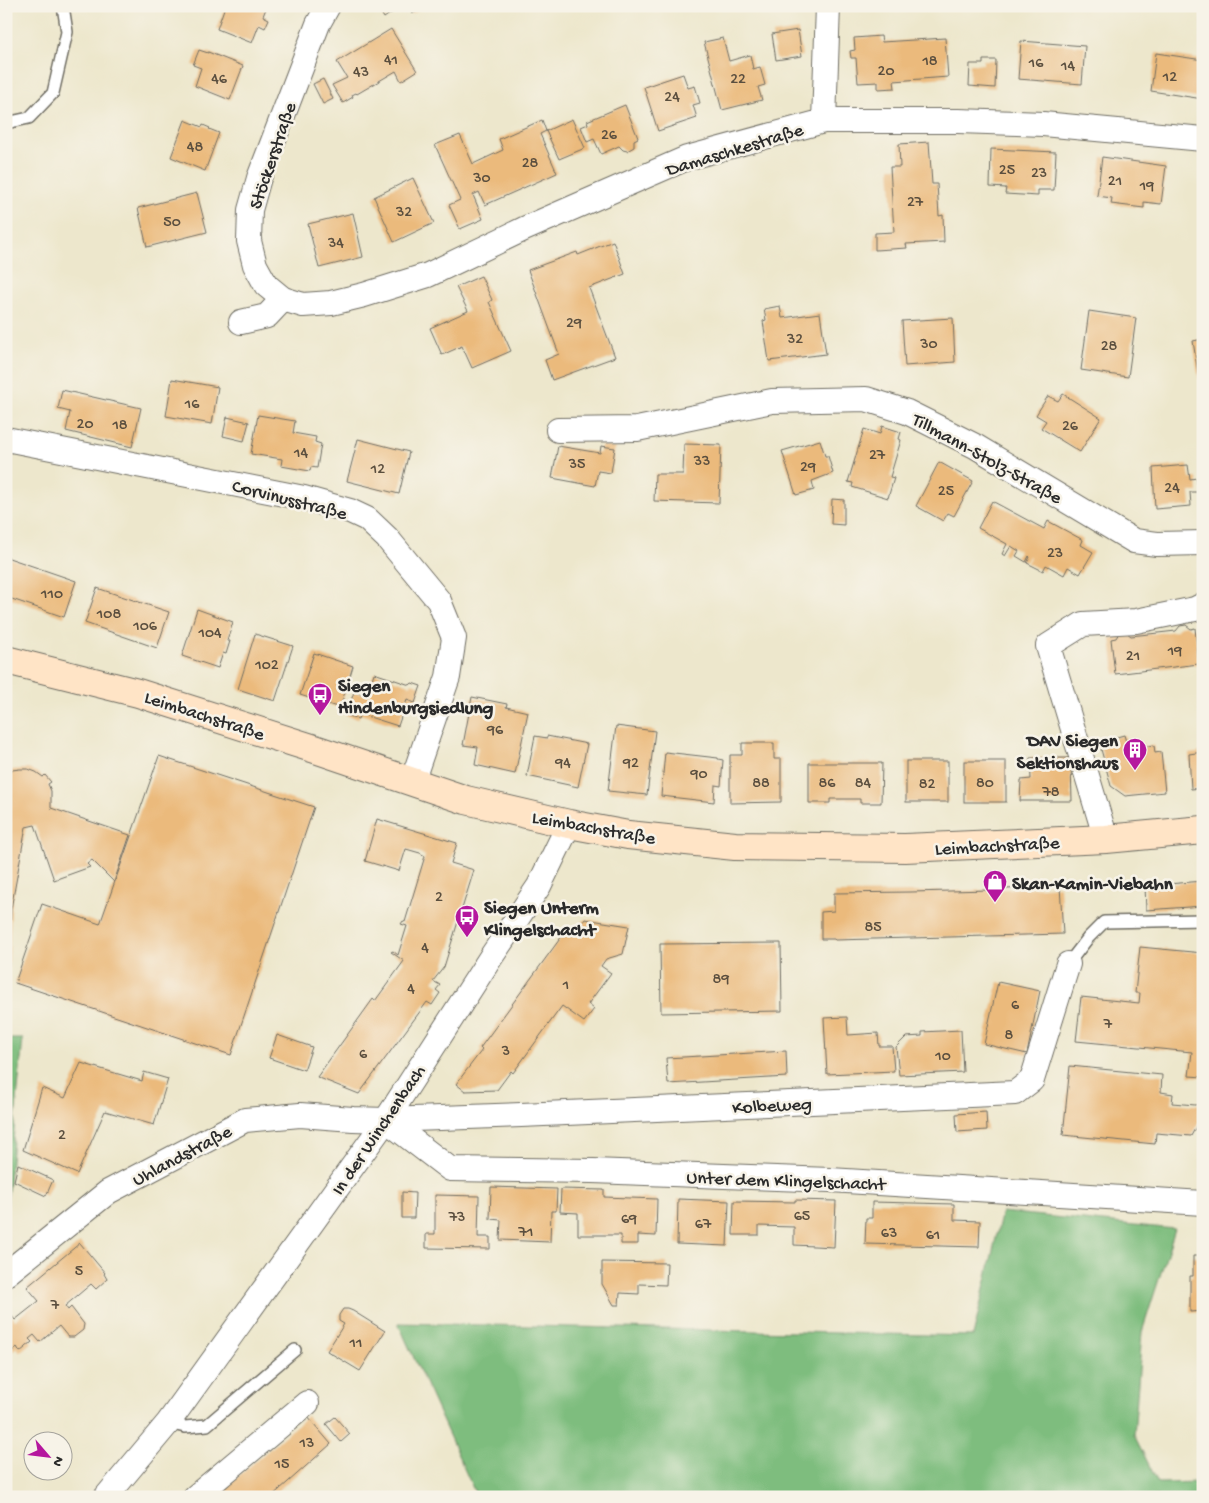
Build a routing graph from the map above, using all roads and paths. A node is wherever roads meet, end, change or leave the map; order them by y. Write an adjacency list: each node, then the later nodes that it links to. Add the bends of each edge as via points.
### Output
1 (63, 6): 5 (lane, via 67,32 53,93 29,118)
2 (328, 6): 7 (street, Stöckerstraße, via 318,24 259,178 250,210 249,241 255,265 266,285)
3 (828, 6): 4 (street)
4 (824, 121): 6 (street, Damaschkestraße, via 1043,124); 7 (street, Damaschkestraße, via 687,158 524,228 428,275 331,303 303,305)
5 (6, 123)
6 (1203, 139)
7 (283, 299): 8 (street, via 267,316)
8 (240, 322)
9 (558, 430): 11 (street, Tillmann-Stolz-Straße, via 637,428 772,401 866,399 907,412 975,446 1134,541)
10 (6, 439): 14 (street, Corvinusstraße, via 304,498 366,519 387,538 439,601 454,638 448,677)
11 (1203, 543)
12 (1203, 605): 17 (street, via 1136,620 1083,624 1048,646)
13 (6, 660): 14 (main road, Leimbachstraße, via 138,693)
14 (412, 782): 15 (main road, Leimbachstraße, via 466,800)
15 (569, 824): 17 (main road, Leimbachstraße, via 628,835 735,846 905,848); 20 (street, In der Winchenbach, via 539,886)
16 (1203, 830): 17 (main road, Leimbachstraße)
17 (1106, 839)
18 (1203, 920): 19 (lane, via 1104,922)
19 (1068, 964): 20 (street, Kolbeweg, via 1032,1080 1015,1093)
20 (386, 1120): 21 (street, Unter dem Klingelschacht, via 450,1169 830,1180); 22 (street, Uhlandstraße, via 300,1115 245,1120 108,1192); 25 (street, In der Winchenbach)
21 (1203, 1203)
22 (6, 1274)
23 (295, 1350): 25 (lane, via 207,1425)
24 (307, 1403): 27 (street)
25 (168, 1423): 26 (street, In der Winchenbach)
26 (106, 1497)
27 (195, 1497)

